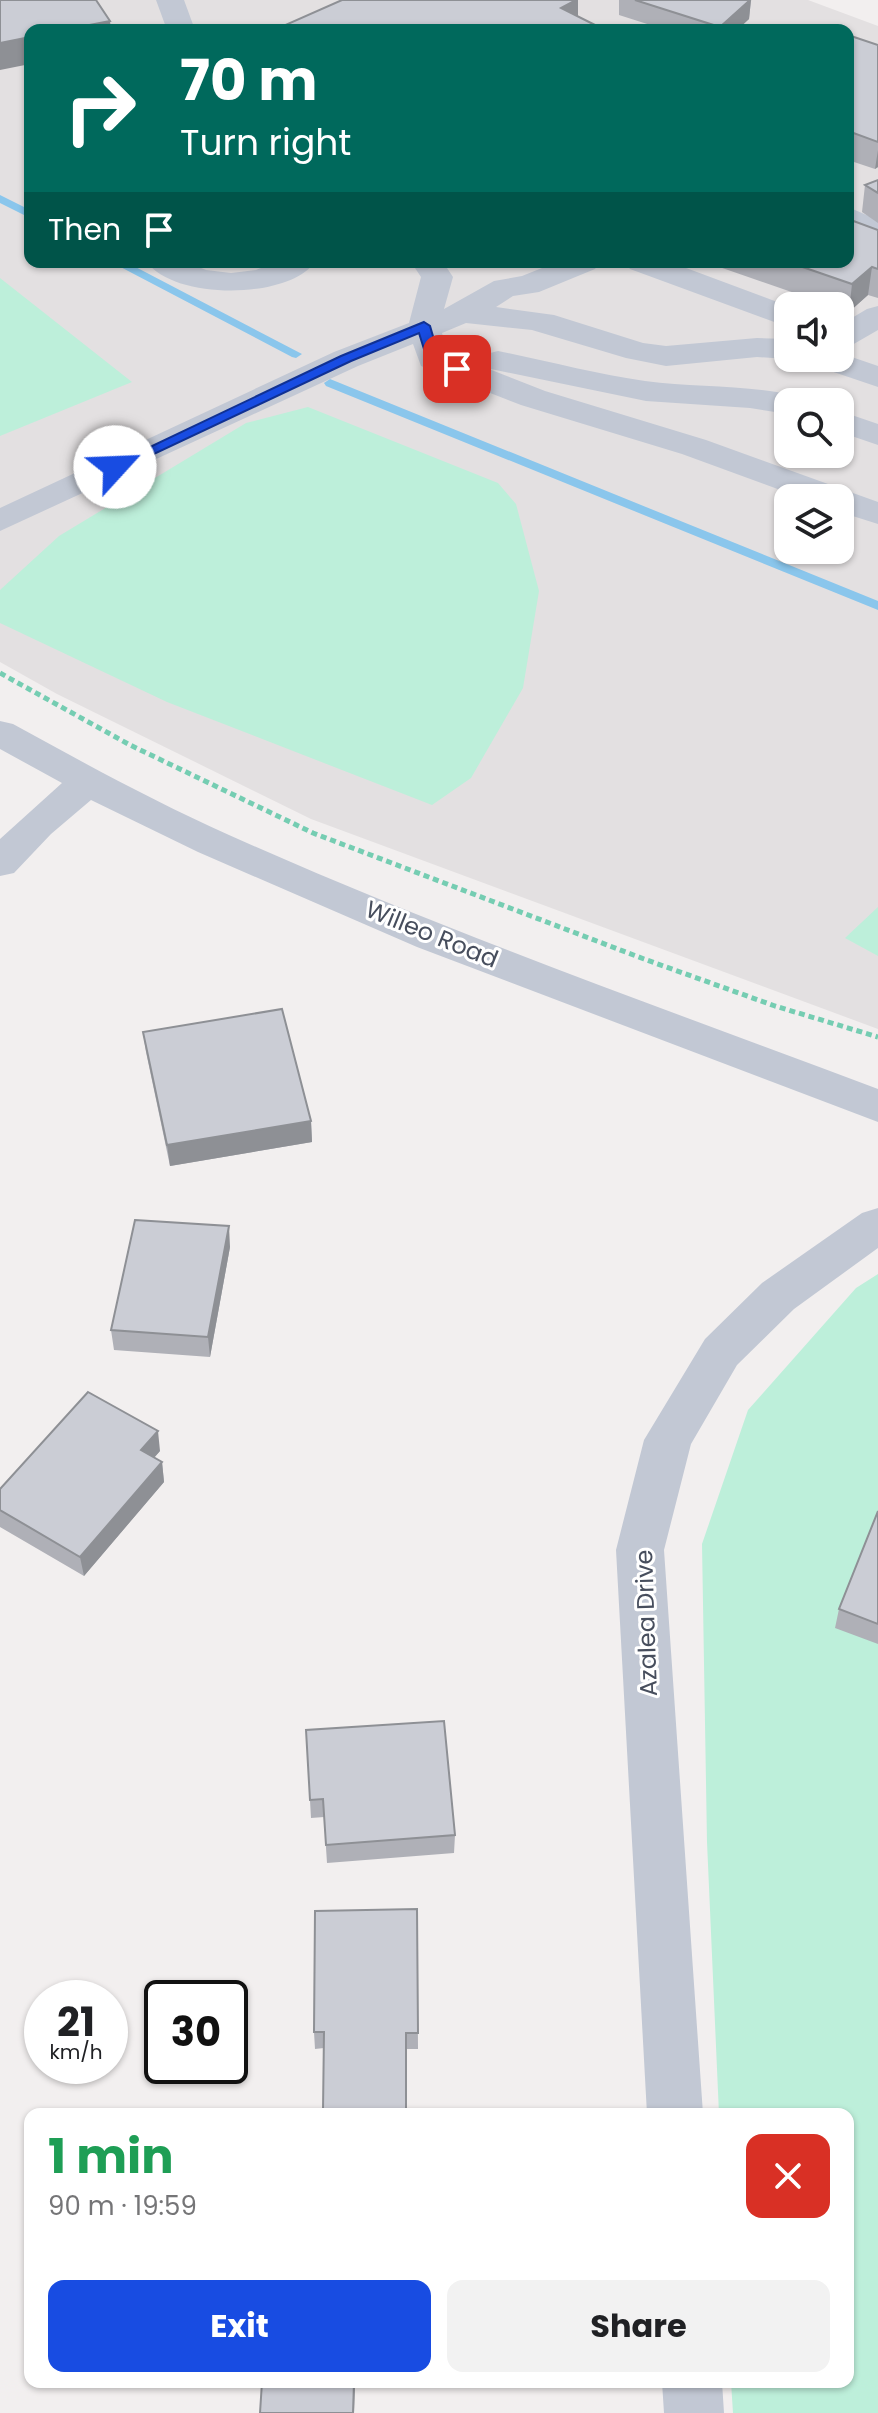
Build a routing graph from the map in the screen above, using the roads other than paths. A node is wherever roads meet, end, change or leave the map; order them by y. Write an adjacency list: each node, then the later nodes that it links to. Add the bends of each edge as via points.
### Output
1 (170, 0): 2 (street)
2 (179, 24)
3 (854, 219): 4 (street)
4 (878, 232)
5 (174, 268): 6 (street, via 193,279 232,283)
6 (290, 268)
7 (431, 268): 14 (street, via 437,277)
8 (507, 268): 14 (street)
9 (570, 268): 12 (street, via 535,283 505,288)
10 (657, 268): 11 (street)
11 (774, 312)
12 (463, 313): 14 (street); 18 (street, via 552,324 664,356)
13 (878, 316): 15 (street)
14 (424, 326): 23 (street, via 494,361 646,391); 26 (street, via 433,359 533,398); 29 (street)
15 (854, 332)
16 (878, 342): 17 (street)
17 (854, 343)
18 (774, 347)
19 (854, 349): 20 (street)
20 (878, 355)
21 (854, 359): 22 (street)
22 (878, 377)
23 (774, 402)
24 (854, 426): 25 (street)
25 (878, 435)
26 (796, 484)
27 (854, 505): 28 (street)
28 (878, 514)
29 (0, 521)
30 (0, 733): 31 (street, Willeo Road)
31 (89, 781): 32 (street); 33 (street, Willeo Road, via 315,888)
32 (0, 863)
33 (878, 1106)
34 (878, 1225): 35 (street, Azalea Drive, via 778,1296 721,1352 668,1440 640,1550)
35 (675, 2108)
36 (692, 2388): 37 (street)
37 (694, 2413)

